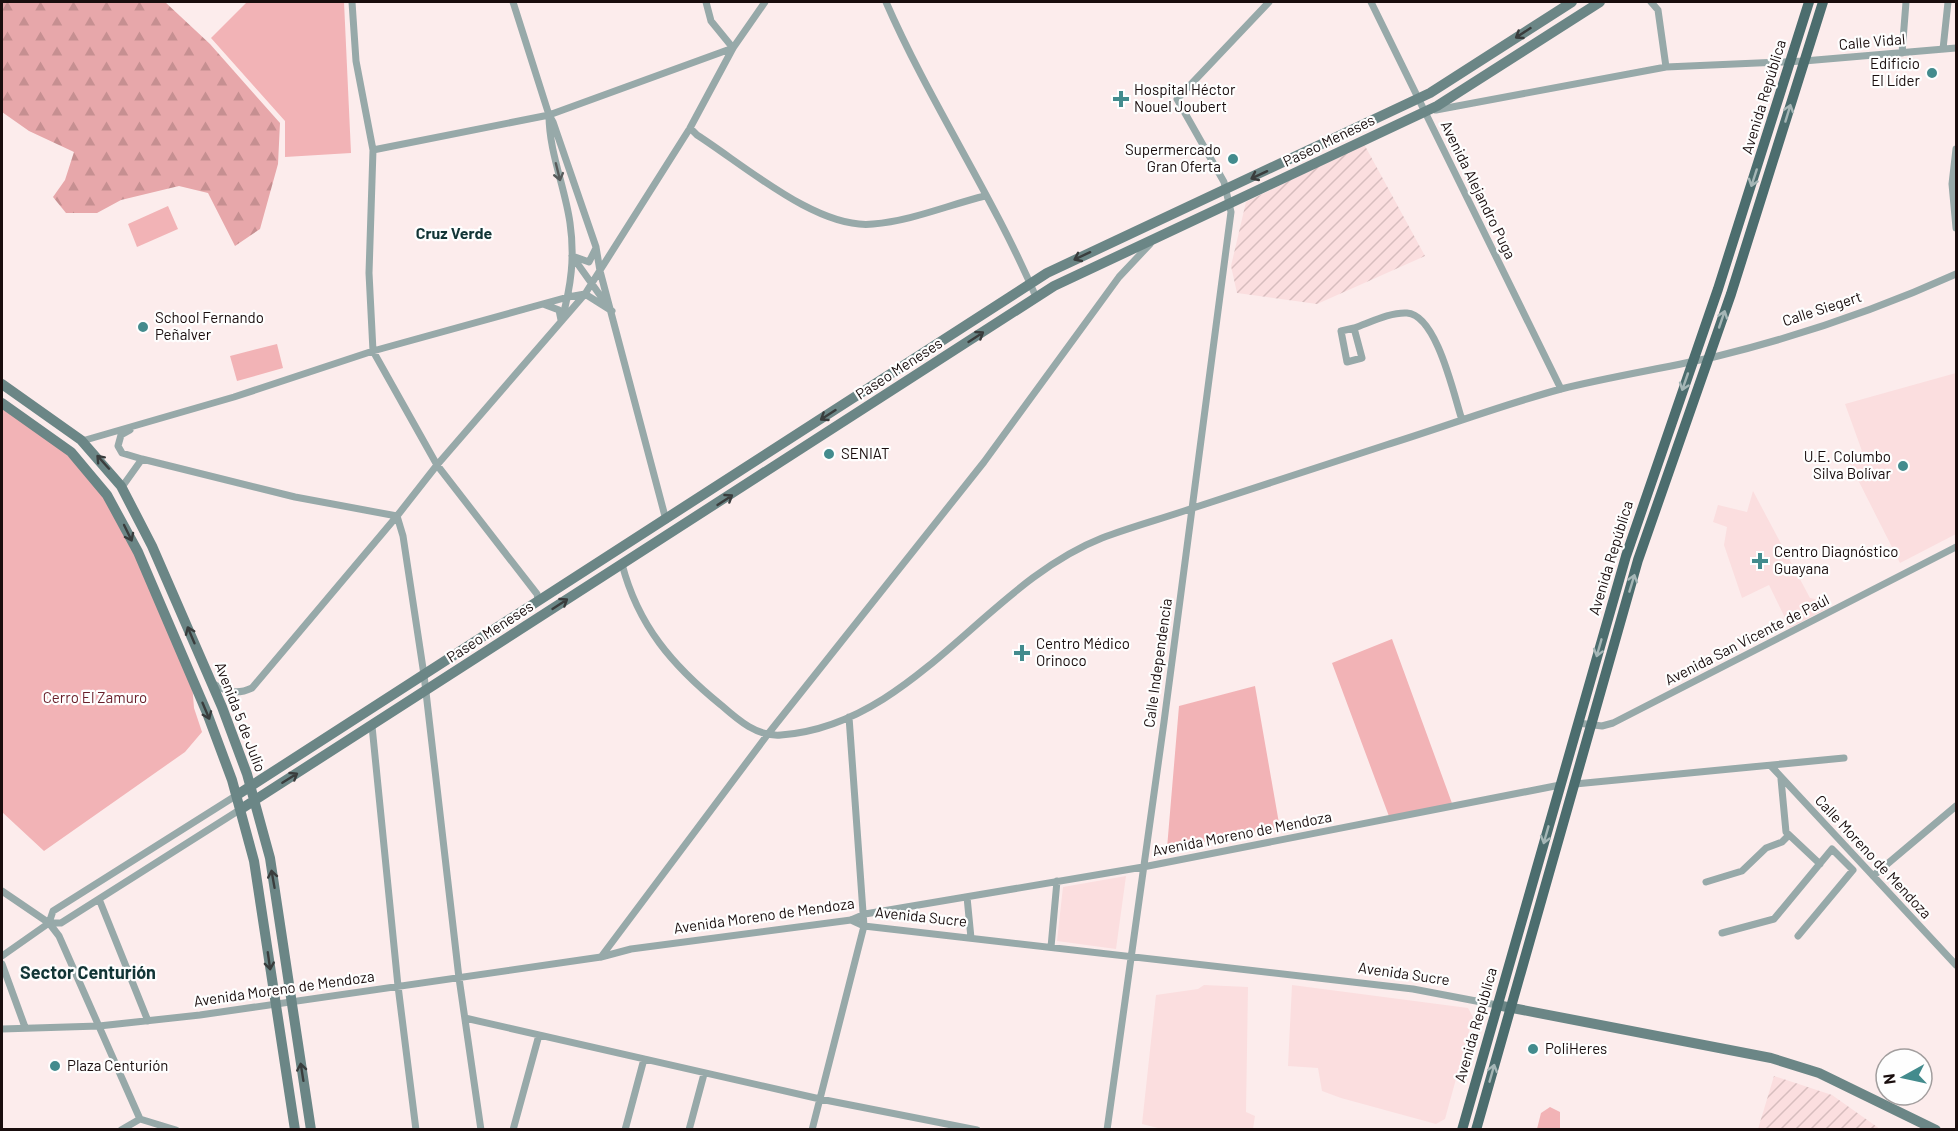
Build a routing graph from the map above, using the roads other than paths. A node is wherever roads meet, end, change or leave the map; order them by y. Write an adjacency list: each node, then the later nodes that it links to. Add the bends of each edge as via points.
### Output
1 (352, 2): 27 (street, via 356,61)
2 (513, 2): 24 (street)
3 (706, 2): 15 (street, via 711,21)
4 (765, 2): 15 (street)
5 (886, 2): 28 (street)
6 (1269, 2): 29 (street, via 1178,99)
7 (1371, 2): 22 (street, Avenida Alejandro Puga)
8 (1572, 2): 22 (street, Paseo Meneses, one-way to 22)
9 (1600, 2): 23 (street, Paseo Meneses)
10 (1651, 2): 21 (street, via 1658,10)
11 (1809, 2): 19 (main road, Avenida República)
12 (1823, 2): 20 (main road, Avenida República)
13 (1906, 2): 18 (street)
14 (1948, 2): 17 (street)
15 (733, 48): 24 (street); 25 (street)
16 (1956, 48): 17 (street, Calle Vidal)
17 (1943, 49): 18 (street, Calle Vidal)
18 (1902, 53): 20 (street, Calle Vidal)
19 (1790, 62): 20 (street, Calle Vidal); 21 (street, Calle Vidal); 47 (main road, Avenida República, one-way to 47)
20 (1804, 62): 46 (main road, Avenida República, one-way to 20)
21 (1666, 67): 23 (street, Calle Vidal)
22 (1418, 99): 23 (street, Avenida Alejandro Puga); 29 (street, Paseo Meneses, one-way to 29)
23 (1424, 112): 29 (street, Paseo Meneses); 49 (street, Avenida Alejandro Puga)
24 (549, 115): 27 (street); 32 (street); 33 (street, one-way to 33, via 549,133 570,223)
25 (690, 128): 28 (street, via 815,213 841,222 873,225); 34 (street)
26 (1956, 149): 30 (street, via 1952,184)
27 (373, 150): 45 (street, via 369,273)
28 (984, 196): 37 (street)
29 (1228, 198): 31 (street, Paseo Meneses); 37 (street, Paseo Meneses, one-way to 37, via 1070,261); 57 (street, Calle Independencia, via 1230,225)
30 (1956, 228)
31 (1155, 239): 40 (street, Paseo Meneses); 70 (street, via 1119,277 984,462)
32 (596, 247): 33 (street, via 589,262); 34 (street)
33 (572, 256): 36 (street); 39 (street)
34 (600, 271): 36 (street); 42 (street)
35 (1956, 274): 46 (street, Calle Siegert, via 1915,293)
36 (593, 282): 38 (street); 42 (street)
37 (1030, 284): 40 (street); 59 (street, Paseo Meneses, one-way to 59)
38 (585, 294): 39 (street); 42 (street); 43 (street)
39 (568, 297): 41 (street); 43 (street)
40 (1036, 297): 61 (street, Paseo Meneses, one-way to 40)
41 (542, 304): 43 (street, via 559,309); 45 (street)
42 (612, 311): 59 (street)
43 (561, 322): 55 (street)
44 (1354, 328): 44 (street, via 1362,358 1347,362 1341,331); 51 (street, via 1393,315 1408,313 1419,318 1437,343)
45 (373, 351): 52 (street); 55 (street)
46 (1708, 358): 47 (street, Calle Siegert); 68 (main road, Avenida República, one-way to 46, via 1638,561)
47 (1693, 361): 49 (street, Calle Siegert); 67 (main road, Avenida República, one-way to 67, via 1626,556)
48 (2, 384): 53 (street, Avenida 5 de Julio)
49 (1561, 389): 51 (street, Calle Siegert)
50 (2, 403): 77 (street, Avenida 5 de Julio, one-way to 77, via 71,452 116,509 207,713)
51 (1462, 420): 57 (street, Calle Siegert)
52 (142, 424): 53 (street); 54 (street, via 121,435 118,446 122,453)
53 (82, 441): 56 (street, Avenida 5 de Julio, one-way to 53)
54 (142, 459): 56 (street); 58 (street, via 295,497)
55 (437, 465): 58 (street); 62 (street)
56 (122, 487): 64 (street, Avenida 5 de Julio, one-way to 56)
57 (1193, 508): 66 (street, Calle Siegert, via 1101,539 1064,556 913,677); 83 (street, Calle Independencia)
58 (397, 516): 63 (street, via 404,536); 64 (street, via 252,688 224,691)
59 (666, 520): 62 (street, Paseo Meneses)
60 (1956, 547): 68 (street, Avenida San Vicente de Paúl, via 1626,717 1605,726)
61 (622, 564): 65 (street, Paseo Meneses, one-way to 61); 70 (street, via 639,609 676,667 753,730)
62 (538, 600): 63 (street, Paseo Meneses)
63 (424, 675): 65 (street); 76 (street, Paseo Meneses)
64 (212, 683): 76 (street, Avenida 5 de Julio)
65 (425, 692): 69 (street, Paseo Meneses); 103 (street)
66 (849, 717): 70 (street, Calle Siegert, via 797,732); 90 (street)
67 (1578, 723): 68 (street, Avenida San Vicente de Paúl); 75 (main road, Avenida República)
68 (1591, 725): 74 (main road, Avenida República)
69 (372, 726): 78 (street, Paseo Meneses, one-way to 69); 104 (street)
70 (768, 734): 99 (street)
71 (1844, 758): 72 (street)
72 (1771, 766): 73 (street, Calle Moreno de Mendoza); 74 (street)
73 (1781, 778): 81 (street); 84 (street, Calle Moreno de Mendoza)
74 (1575, 783): 108 (main road, Avenida República)
75 (1560, 785): 83 (street, Avenida Moreno de Mendoza); 107 (main road, Avenida República, one-way to 107)
76 (251, 786): 77 (street, Paseo Meneses); 78 (street, Avenida 5 de Julio)
77 (237, 795): 80 (street, Avenida 5 de Julio); 92 (street, via 53,911)
78 (255, 800): 80 (street, Paseo Meneses); 105 (street, Avenida 5 de Julio, one-way to 78, via 270,858)
79 (1956, 806): 84 (street)
80 (241, 809): 89 (street); 106 (street, Avenida 5 de Julio, one-way to 106, via 254,861)
81 (1789, 835): 82 (street); 86 (street, via 1766,848 1742,871)
82 (1820, 864): 94 (street, via 1774,919); 95 (street, via 1832,849 1853,870)
83 (1143, 867): 85 (street, Avenida Moreno de Mendoza); 100 (street, Calle Independencia)
84 (1873, 876): 102 (street, Calle Moreno de Mendoza)
85 (1057, 881): 88 (street, Avenida Moreno de Mendoza); 97 (street)
86 (1706, 882)
87 (2, 891): 92 (street)
88 (967, 897): 90 (street, Avenida Moreno de Mendoza); 96 (street)
89 (99, 899): 92 (street, via 61,923); 110 (street)
90 (865, 914): 91 (street, Avenida Moreno de Mendoza); 93 (street)
91 (850, 920): 93 (street, Avenida Sucre); 99 (street, Avenida Moreno de Mendoza, via 631,949)
92 (49, 923): 98 (street); 111 (street, via 59,936)
93 (864, 926): 96 (street, Avenida Sucre); 117 (street)
94 (1722, 933)
95 (1798, 936)
96 (971, 938): 97 (street, Avenida Sucre)
97 (1051, 947): 100 (street, Avenida Sucre)
98 (2, 956)
99 (601, 957): 103 (street, Avenida Moreno de Mendoza)
100 (1129, 958): 107 (street, Avenida Sucre, via 1413,989); 130 (street, Calle Independencia)
101 (2, 964): 112 (street)
102 (1956, 965)
103 (459, 978): 104 (street, Avenida Moreno de Mendoza); 109 (street)
104 (398, 986): 105 (street, Avenida Moreno de Mendoza); 123 (street)
105 (292, 1001): 106 (street, Avenida Moreno de Mendoza); 122 (street, Avenida 5 de Julio, one-way to 105)
106 (276, 1003): 110 (street, Avenida Moreno de Mendoza); 121 (street, Avenida 5 de Julio)
107 (1497, 1005): 108 (street, Avenida Sucre); 131 (main road, Avenida República)
108 (1511, 1008): 132 (main road, Avenida República, one-way to 108); 133 (street, Avenida Sucre, via 1779,1060 1825,1076)
109 (465, 1018): 114 (street); 124 (street)
110 (148, 1021): 111 (street, Avenida Moreno de Mendoza)
111 (99, 1026): 112 (street, Avenida Moreno de Mendoza); 118 (street)
112 (25, 1028): 113 (street, Avenida Moreno de Mendoza)
113 (2, 1029)
114 (539, 1035): 115 (street); 125 (street)
115 (644, 1059): 116 (street); 126 (street)
116 (704, 1074): 117 (street); 127 (street)
117 (820, 1099): 128 (street); 129 (street)
118 (140, 1119): 119 (street); 120 (street)
119 (121, 1130)
120 (176, 1130)
121 (295, 1130)
122 (311, 1130)
123 (416, 1130)
124 (481, 1130)
125 (513, 1130)
126 (625, 1130)
127 (689, 1130)
128 (812, 1130)
129 (976, 1130)
130 (1107, 1130)
131 (1462, 1130)
132 (1476, 1130)
133 (1936, 1130)

